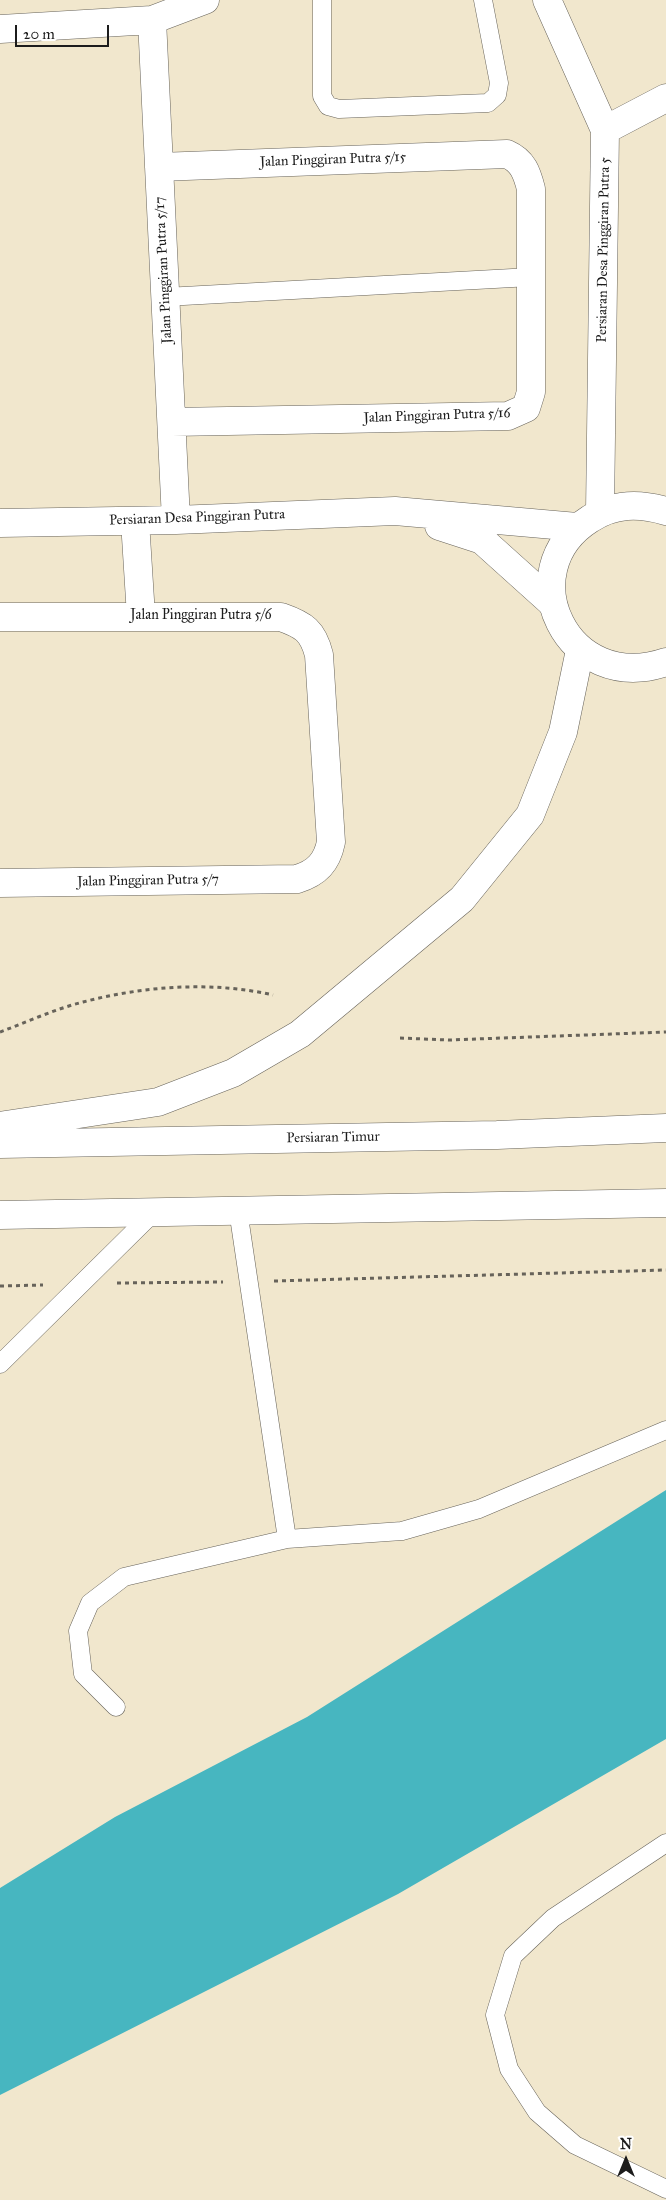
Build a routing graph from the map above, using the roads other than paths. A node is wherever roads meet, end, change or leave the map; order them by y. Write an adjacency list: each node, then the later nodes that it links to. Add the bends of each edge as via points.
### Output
1 (205, 0): 5 (street)
2 (483, 0): 4 (lane, via 498,83 497,95 488,103 339,109 328,106 322,96)
3 (547, 0): 8 (street, Persiaran Desa Pinggiran Putra 5)
4 (326, 1)
5 (152, 20): 6 (street); 10 (street, Jalan Pinggiran Putra 5/17)
6 (0, 29)
7 (666, 98): 8 (street)
8 (606, 130): 16 (street, Persiaran Desa Pinggiran Putra 5)
9 (507, 154): 10 (street, Jalan Pinggiran Putra 5/15); 11 (street, Jalan Pinggiran Putra 5/16, via 517,158 523,166 531,189)
10 (159, 167): 12 (street, Jalan Pinggiran Putra 5/17)
11 (531, 277): 12 (lane); 13 (street, Jalan Pinggiran Putra 5/16, via 531,392 526,408 518,413 508,416)
12 (165, 297): 13 (street, Jalan Pinggiran Putra 5/17)
13 (172, 422): 17 (street, Jalan Pinggiran Putra 5/17)
14 (395, 511): 17 (street, Persiaran Desa Pinggiran Putra); 20 (street, Persiaran Desa Pinggiran Putra); 21 (street, Persiaran Desa Pinggiran Putra, via 482,540)
15 (666, 511): 16 (street, via 647,505 623,505)
16 (600, 512): 20 (street)
17 (176, 520): 18 (street, Persiaran Desa Pinggiran Putra)
18 (134, 521): 19 (street, Persiaran Desa Pinggiran Putra); 22 (street)
19 (0, 523)
20 (577, 527): 21 (street, via 557,558 552,576)
21 (552, 603): 24 (street, via 562,629)
22 (141, 616): 23 (street, Jalan Pinggiran Putra 5/6); 26 (street, Jalan Pinggiran Putra 5/6, via 281,617 307,629 315,640 319,655 331,842 321,865 311,875)
23 (0, 617)
24 (580, 650): 25 (street, via 601,663 624,669 648,668); 28 (street, via 563,732 530,815 462,899 300,1034 232,1073 158,1102)
25 (666, 662)
26 (297, 879): 27 (street, Jalan Pinggiran Putra 5/7)
27 (0, 883)
28 (0, 1126)
29 (666, 1128): 30 (street, Persiaran Timur, via 488,1135)
30 (0, 1144)
31 (666, 1203): 32 (street)
32 (238, 1210): 33 (street); 37 (lane)
33 (154, 1212): 34 (street); 35 (lane)
34 (0, 1215)
35 (0, 1364)
36 (666, 1430): 37 (lane, via 479,1509 402,1531)
37 (287, 1539): 38 (lane, via 124,1577 90,1603 78,1630 83,1674)
38 (116, 1707)
39 (666, 1843): 40 (lane, via 553,1918 513,1956 495,2015 510,2069 537,2112 575,2145)
40 (666, 2189)

